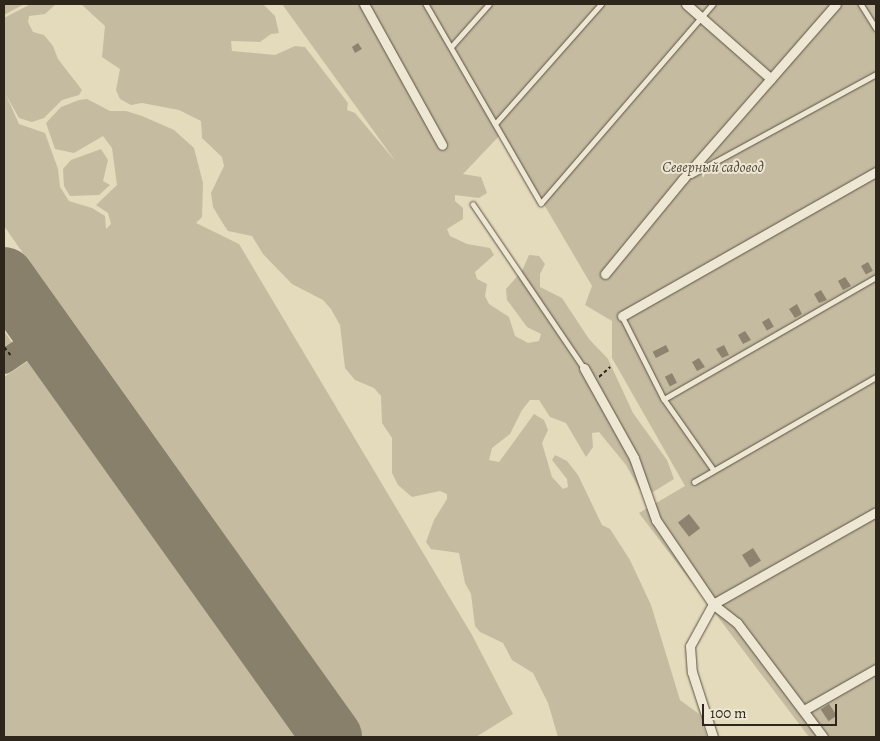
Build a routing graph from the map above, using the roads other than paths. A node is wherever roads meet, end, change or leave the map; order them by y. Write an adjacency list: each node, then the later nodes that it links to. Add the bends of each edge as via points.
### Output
1 (364, 4): 15 (street)
2 (426, 4): 11 (lane)
3 (489, 4): 11 (lane)
4 (601, 4): 14 (lane)
5 (686, 4): 9 (street)
6 (713, 4): 9 (lane)
7 (836, 4): 13 (street)
8 (861, 4): 10 (lane)
9 (701, 18): 13 (street); 14 (lane, via 541,203)
10 (876, 28)
11 (451, 47): 14 (lane)
12 (876, 74): 17 (lane)
13 (771, 79): 17 (street)
14 (495, 124)
15 (442, 145)
16 (876, 172): 21 (street)
17 (683, 179): 19 (street)
18 (473, 204): 22 (lane)
19 (605, 274)
20 (876, 276): 24 (lane)
21 (622, 316): 24 (lane)
22 (584, 368): 28 (street, via 634,458 656,520)
23 (876, 377): 25 (lane)
24 (664, 399): 25 (lane)
25 (713, 469): 26 (lane)
26 (694, 482)
27 (876, 512): 28 (street)
28 (713, 604): 30 (street, via 737,623); 31 (street, via 690,646 692,672)
29 (876, 669): 30 (street)
30 (804, 710): 32 (street)
31 (712, 737)
32 (823, 737)

